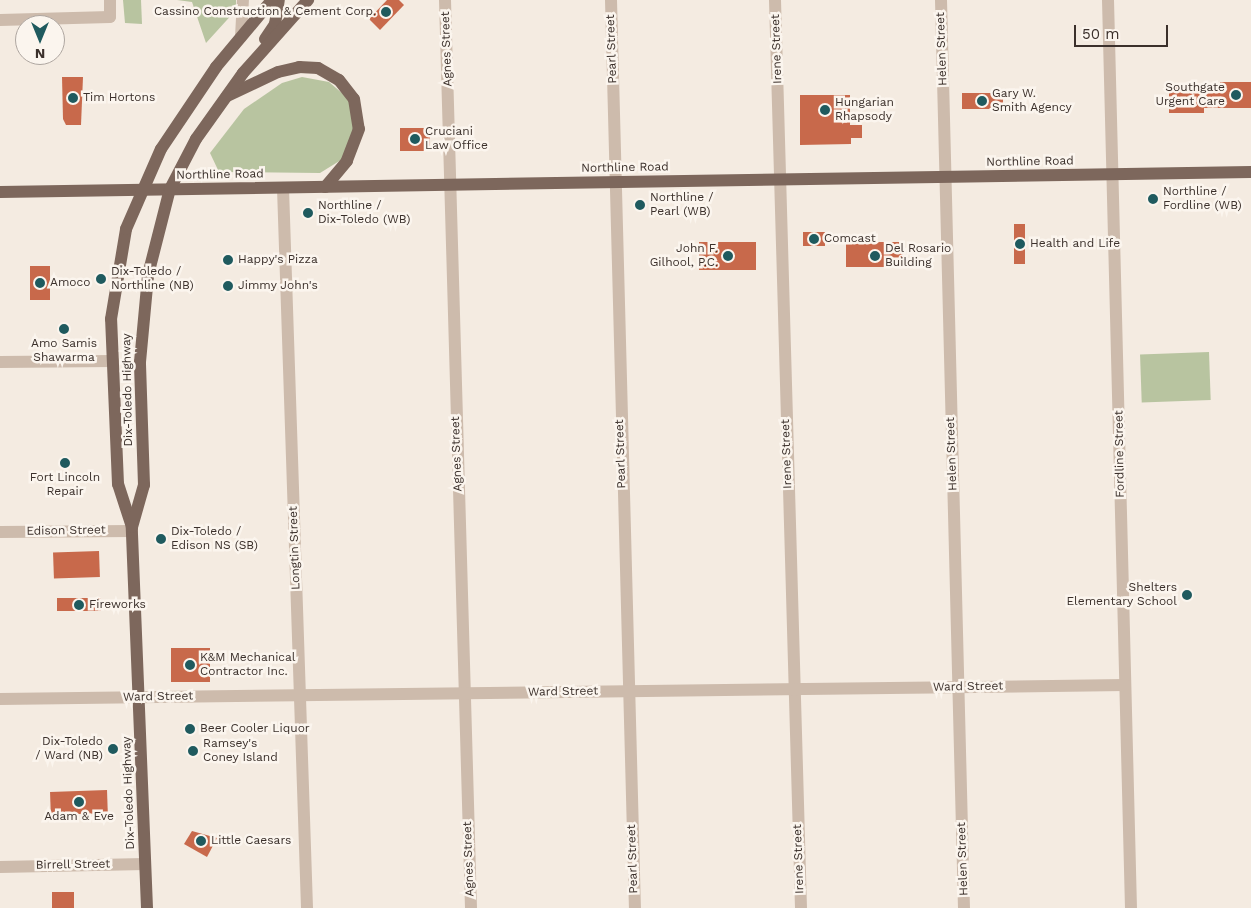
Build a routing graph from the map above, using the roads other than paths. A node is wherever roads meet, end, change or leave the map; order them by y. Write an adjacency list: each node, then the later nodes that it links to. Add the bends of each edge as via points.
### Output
1 (110, 0): 11 (street, via 110,17)
2 (242, 0): 12 (street)
3 (272, 0): 12 (main road, Dix-Toledo Highway)
4 (279, 0): 13 (main road, via 275,24)
5 (308, 0): 13 (main road, Dix-Toledo Highway)
6 (445, 0): 20 (street, Agnes Street)
7 (611, 0): 19 (street, Pearl Street)
8 (776, 0): 18 (street, Irene Street)
9 (941, 0): 17 (street, Helen Street)
10 (1108, 0): 16 (street, Fordline Street)
11 (0, 20)
12 (241, 37): 24 (main road, Dix-Toledo Highway, via 165,141)
13 (243, 73): 14 (main road, Dix-Toledo Highway)
14 (224, 98): 21 (main road, via 278,72 299,67 318,68 339,80 354,99 359,128 347,161); 23 (main road, Dix-Toledo Highway, via 196,139)
15 (1251, 172): 16 (main road, Northline Road)
16 (1113, 175): 17 (main road, Northline Road); 30 (street, Fordline Street)
17 (945, 177): 18 (main road, Northline Road); 31 (street, Helen Street)
18 (780, 180): 19 (main road, Northline Road); 32 (street, Irene Street)
19 (615, 182): 20 (main road, Northline Road); 33 (street, Pearl Street)
20 (450, 185): 21 (main road, Northline Road); 34 (street, Agnes Street)
21 (324, 187): 22 (main road, Northline Road)
22 (283, 188): 23 (main road, Northline Road); 35 (street, Longtin Street)
23 (170, 189): 24 (main road, Northline Road); 28 (main road, Dix-Toledo Highway, via 144,304 140,362 144,485)
24 (141, 190): 25 (main road, Northline Road); 26 (main road, Dix-Toledo Highway, via 118,263 111,318)
25 (0, 192)
26 (113, 361): 27 (street); 28 (main road, Dix-Toledo Highway, via 118,484)
27 (0, 362)
28 (132, 529): 29 (street, Edison Street); 36 (main road, Dix-Toledo Highway)
29 (0, 532)
30 (1126, 685): 31 (street, Ward Street); 46 (street, Fordline Street)
31 (959, 687): 32 (street, Ward Street); 45 (street, Helen Street)
32 (794, 691): 33 (street, Ward Street); 44 (street, Irene Street)
33 (627, 692): 34 (street, Ward Street); 43 (street, Pearl Street)
34 (465, 694): 35 (street, Ward Street); 42 (street, Agnes Street)
35 (300, 696): 36 (street, Ward Street); 41 (street, Longtin Street)
36 (140, 698): 37 (street, Ward Street); 38 (main road, Dix-Toledo Highway)
37 (0, 699)
38 (145, 864): 39 (street, Birrell Street); 40 (main road, Dix-Toledo Highway)
39 (0, 866)
40 (147, 908)
41 (307, 908)
42 (471, 908)
43 (635, 908)
44 (800, 908)
45 (964, 908)
46 (1131, 908)

